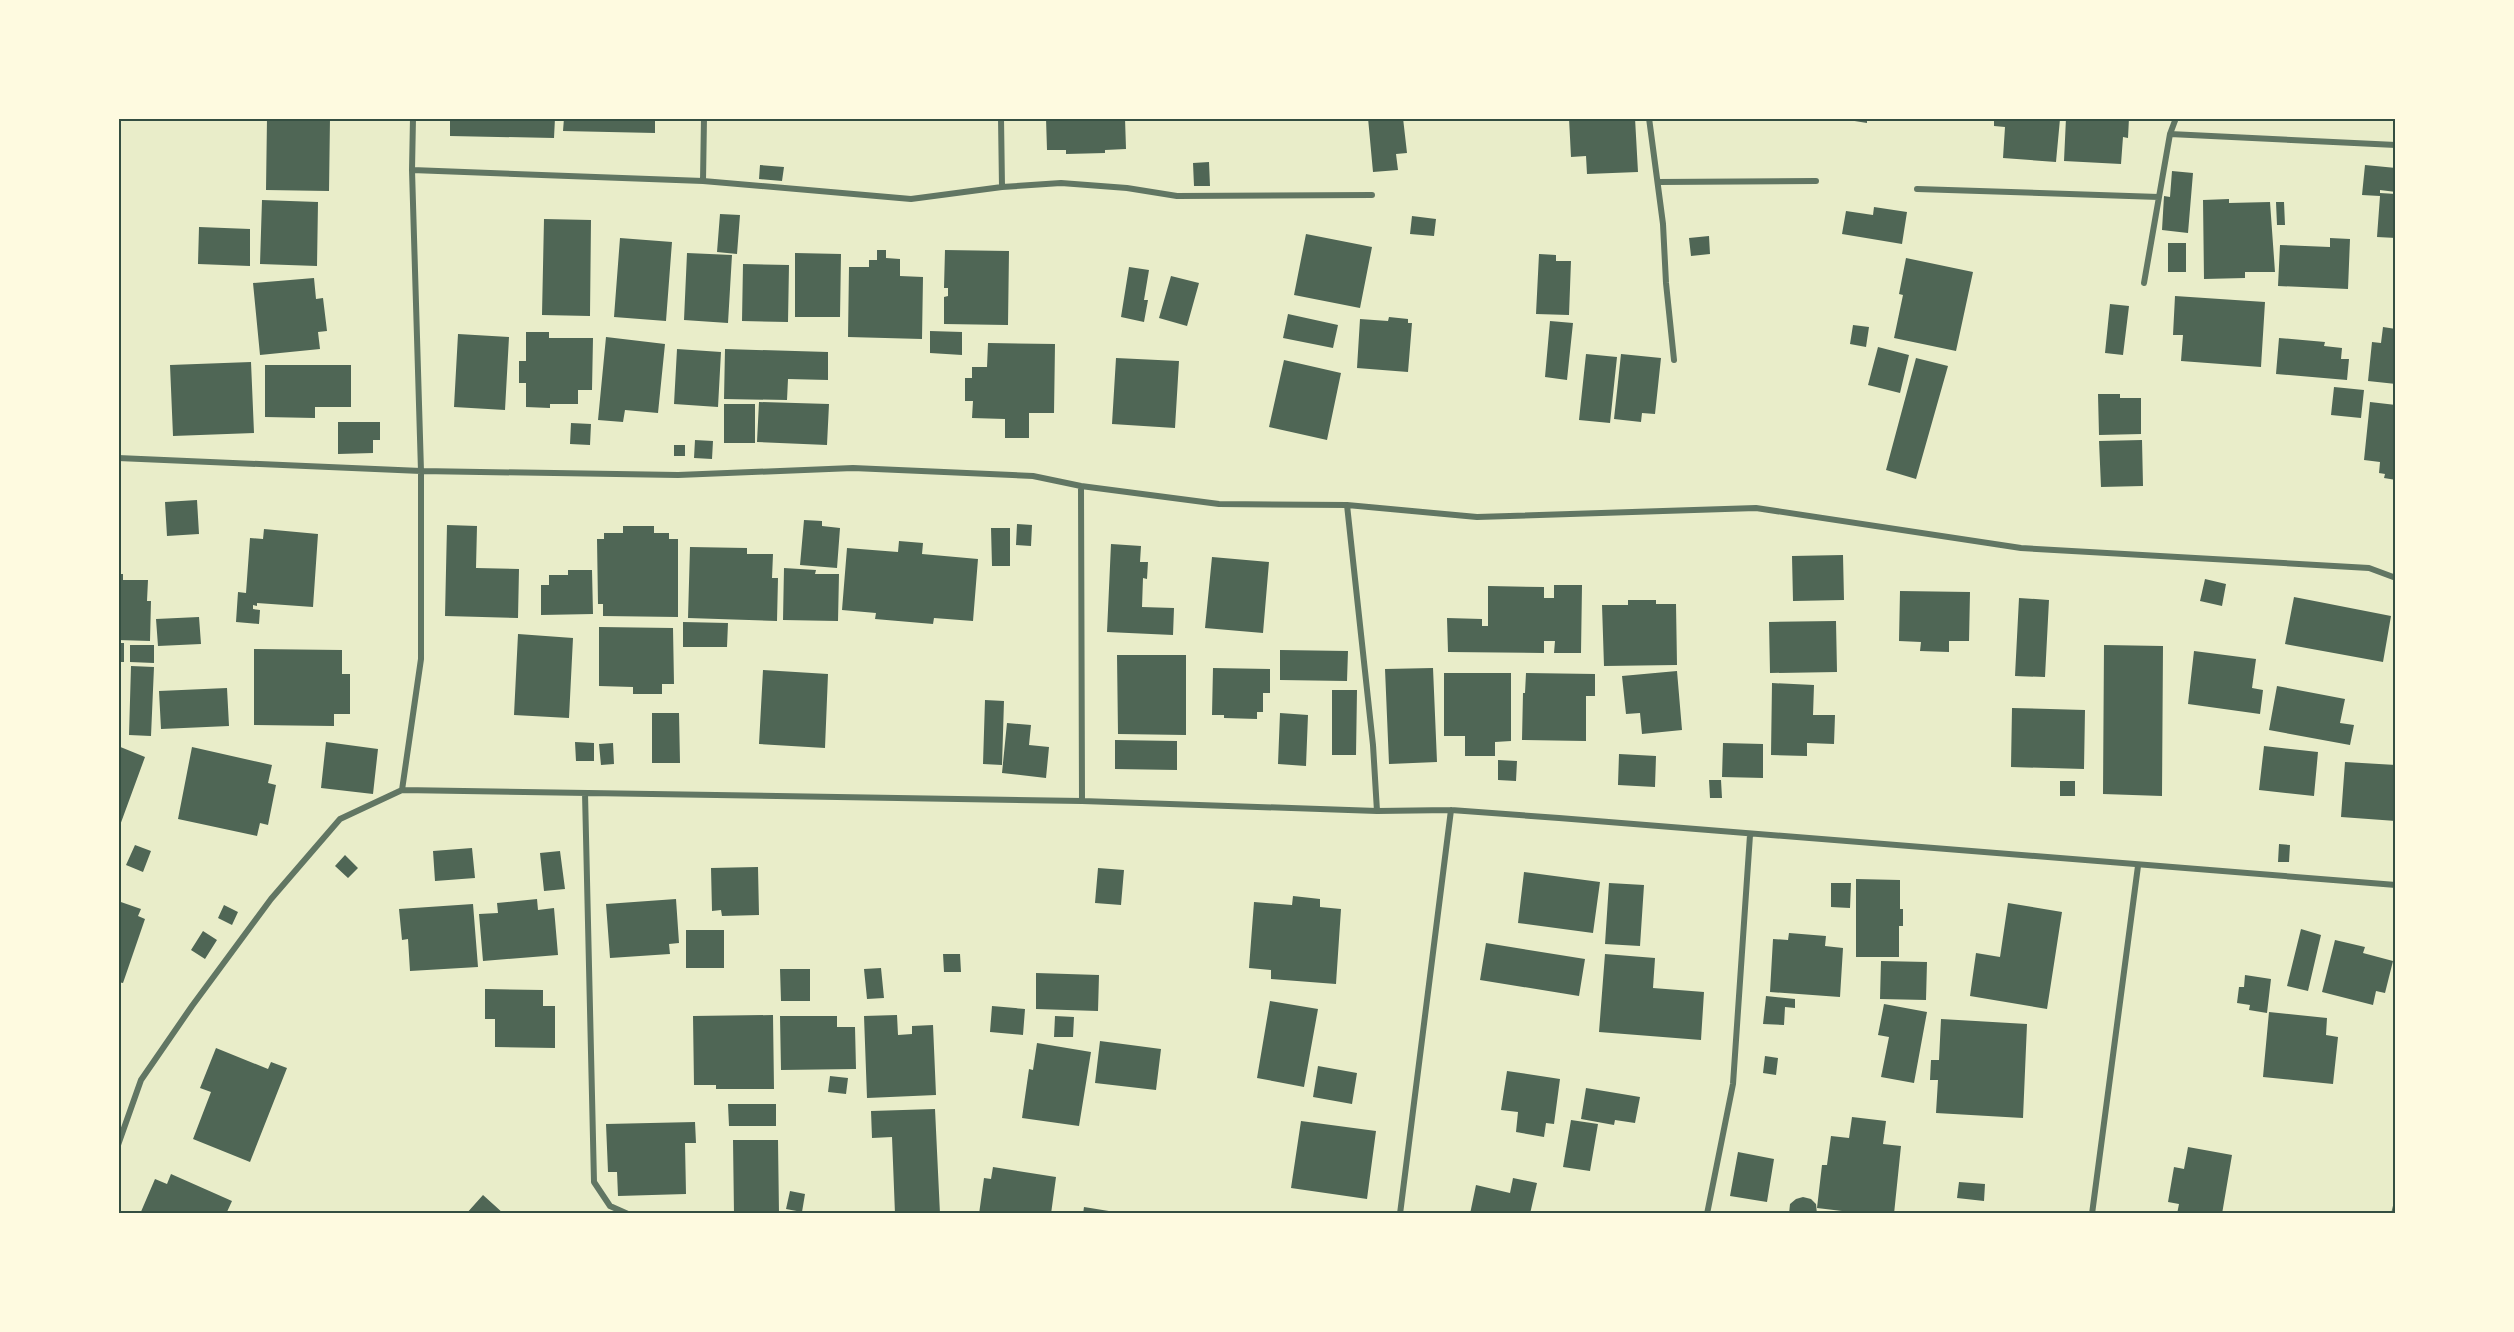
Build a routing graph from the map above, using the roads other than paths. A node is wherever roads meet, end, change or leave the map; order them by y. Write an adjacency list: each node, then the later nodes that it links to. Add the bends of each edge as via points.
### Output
1 (413, 118): 8 (street)
2 (704, 118): 9 (street)
3 (1001, 118): 12 (street)
4 (1649, 118): 11 (street)
5 (2176, 118): 6 (street)
6 (2170, 134): 7 (street); 15 (street)
7 (2396, 145)
8 (412, 170): 9 (street); 19 (street)
9 (703, 181): 12 (street, via 911,199)
10 (1816, 181): 11 (street)
11 (1658, 182): 17 (street)
12 (1002, 187): 14 (street, via 1061,183 1177,196)
13 (1917, 189): 15 (street)
14 (1372, 195)
15 (2159, 197): 16 (street)
16 (2144, 283)
17 (1674, 360)
18 (118, 458): 19 (street)
19 (421, 471): 20 (street, via 678,475 853,468 1033,476); 23 (street, via 422,659)
20 (1080, 486): 21 (street, via 1219,504); 25 (street)
21 (1347, 505): 22 (street, via 1477,517 1756,508 2021,549 2368,567); 27 (street)
22 (2396, 578)
23 (402, 790): 24 (street); 31 (street, via 340,819 271,899 141,1080)
24 (585, 793): 25 (street); 33 (street, via 594,1182 610,1206)
25 (1082, 801): 27 (street)
26 (1451, 810): 27 (street); 28 (street); 34 (street)
27 (1377, 811)
28 (1750, 835): 29 (street); 35 (street, via 1733,1084)
29 (2138, 866): 30 (street); 36 (street)
30 (2396, 885)
31 (118, 1145)
32 (2396, 1206): 37 (street)
33 (628, 1214)
34 (1400, 1214)
35 (1707, 1214)
36 (2092, 1214)
37 (2394, 1214)

